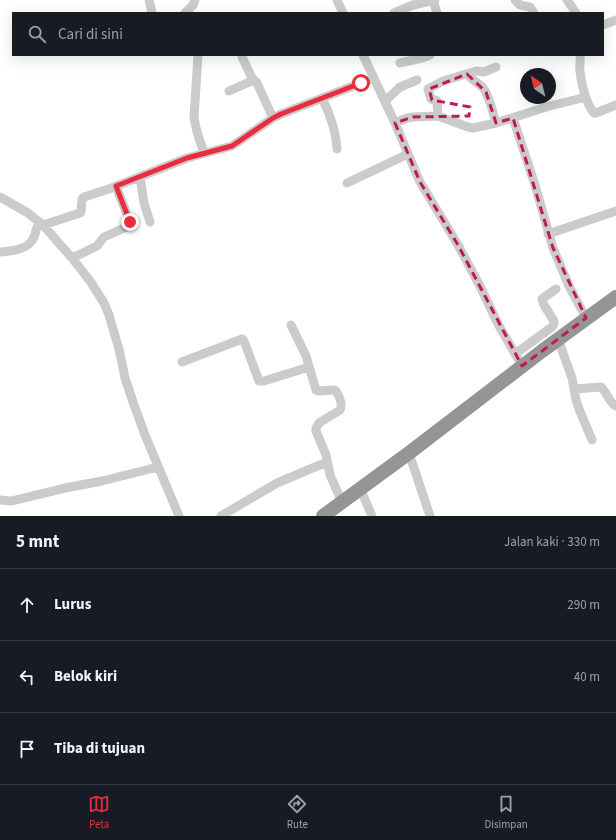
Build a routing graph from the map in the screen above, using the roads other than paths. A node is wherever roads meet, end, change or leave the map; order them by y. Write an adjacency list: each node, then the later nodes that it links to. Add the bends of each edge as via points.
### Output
1 (149, 0): 7 (street)
2 (195, 0): 8 (street)
3 (337, 0): 9 (street)
4 (434, 0): 10 (street); 11 (street)
5 (515, 0): 12 (street, via 520,5 530,7)
6 (567, 0): 13 (street)
7 (152, 12)
8 (186, 12)
9 (343, 12)
10 (396, 12)
11 (437, 12)
12 (533, 12)
13 (575, 12)
14 (616, 20): 15 (street)
15 (604, 25)
16 (198, 56): 38 (street, via 194,118)
17 (363, 56): 24 (street)
18 (428, 56): 21 (street)
19 (580, 56): 28 (street, via 580,70)
20 (242, 57): 25 (street)
21 (400, 63)
22 (496, 67): 23 (street, via 484,72)
23 (467, 74): 32 (street, via 443,81 428,89 431,100 437,101); 36 (street, via 486,92)
24 (374, 78): 29 (street); 30 (street)
25 (254, 80): 27 (street); 33 (street, via 258,83)
26 (417, 80): 30 (street, via 400,87)
27 (229, 90)
28 (586, 97): 31 (street, via 594,113); 34 (street)
29 (322, 98): 33 (street); 37 (street, via 334,125)
30 (384, 101): 35 (street)
31 (616, 106)
32 (438, 116): 35 (street, via 413,116); 36 (street, via 473,128)
33 (273, 118): 38 (street, via 232,146)
34 (513, 118): 36 (street); 47 (street)
35 (395, 123): 39 (street)
36 (496, 123)
37 (337, 149)
38 (203, 153): 40 (street)
39 (408, 154): 41 (street); 55 (street, via 420,182 458,245)
40 (140, 177): 42 (street); 45 (street)
41 (347, 183)
42 (116, 186): 46 (street, via 83,198 79,214); 49 (street, via 130,222 129,226 104,237 97,246)
43 (0, 197): 46 (street, via 28,213)
44 (616, 211): 47 (street)
45 (150, 222)
46 (41, 224): 48 (street, via 27,245 11,252); 49 (street)
47 (548, 234): 52 (street, via 564,275)
48 (0, 252)
49 (72, 258): 64 (street, via 95,288 109,315 132,402)
50 (556, 289): 55 (street, via 542,299 554,324)
51 (616, 297): 52 (highway)
52 (586, 318): 54 (highway)
53 (291, 325): 58 (street)
54 (558, 339): 57 (highway); 59 (street)
55 (515, 354): 57 (street)
56 (182, 362): 58 (street, via 242,339 259,381)
57 (522, 366): 62 (highway)
58 (309, 367): 63 (street, via 316,390 336,391 342,408 319,423 316,428)
59 (574, 389): 60 (street, via 601,387 612,405); 61 (street)
60 (616, 406)
61 (592, 440)
62 (409, 453): 65 (highway); 72 (street)
63 (327, 462): 67 (street); 69 (street, via 277,483)
64 (158, 467): 66 (street, via 11,501); 68 (street)
65 (360, 488): 67 (highway); 71 (street)
66 (0, 500)
67 (342, 502): 70 (highway)
68 (177, 515)
69 (221, 516)
70 (323, 516)
71 (372, 516)
72 (430, 516)

